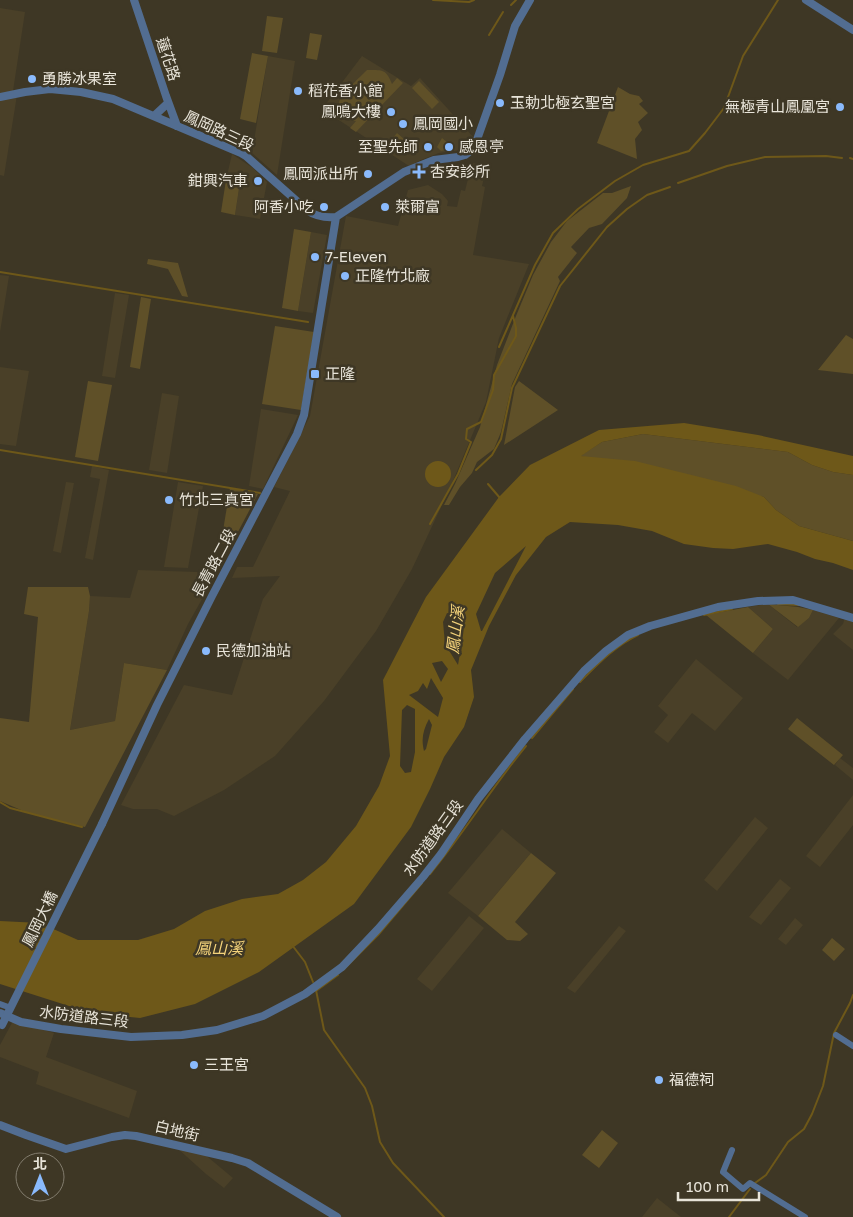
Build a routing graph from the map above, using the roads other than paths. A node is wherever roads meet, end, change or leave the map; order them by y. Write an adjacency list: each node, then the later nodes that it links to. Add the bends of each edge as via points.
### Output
1 (134, 0): 6 (street, 蓮花路)
2 (530, 0): 9 (street, via 515,26 474,148 465,155 434,160 404,172)
3 (806, 0): 4 (street)
4 (853, 30)
5 (0, 97): 7 (street, 鳳岡路三段, via 50,89 81,92 112,99)
6 (168, 103): 7 (street); 8 (street, 蓮花路)
7 (154, 116): 8 (street, 鳳岡路三段)
8 (177, 126): 9 (street, 鳳岡路三段, via 246,156 314,215)
9 (336, 217): 11 (street, 長青路二段, via 300,428 166,688)
10 (853, 618): 14 (street, 水防道路三段, via 793,600 758,601 718,607 650,626 628,636 584,671 525,739 423,877 342,967 305,994 263,1016 217,1030 182,1036 131,1037 21,1022)
11 (102, 824): 13 (street, 鳳岡大橋, bridge)
12 (0, 1004): 13 (street)
13 (11, 1008): 15 (street, 鳳岡大橋, bridge)
14 (3, 1014)
15 (1, 1027)
16 (836, 1035): 17 (street)
17 (853, 1046)
18 (0, 1125): 20 (street, 白地街, via 66,1149 125,1135 248,1162)
19 (732, 1150): 21 (street, via 723,1172 743,1189 750,1183)
20 (337, 1217)
21 (805, 1217)

